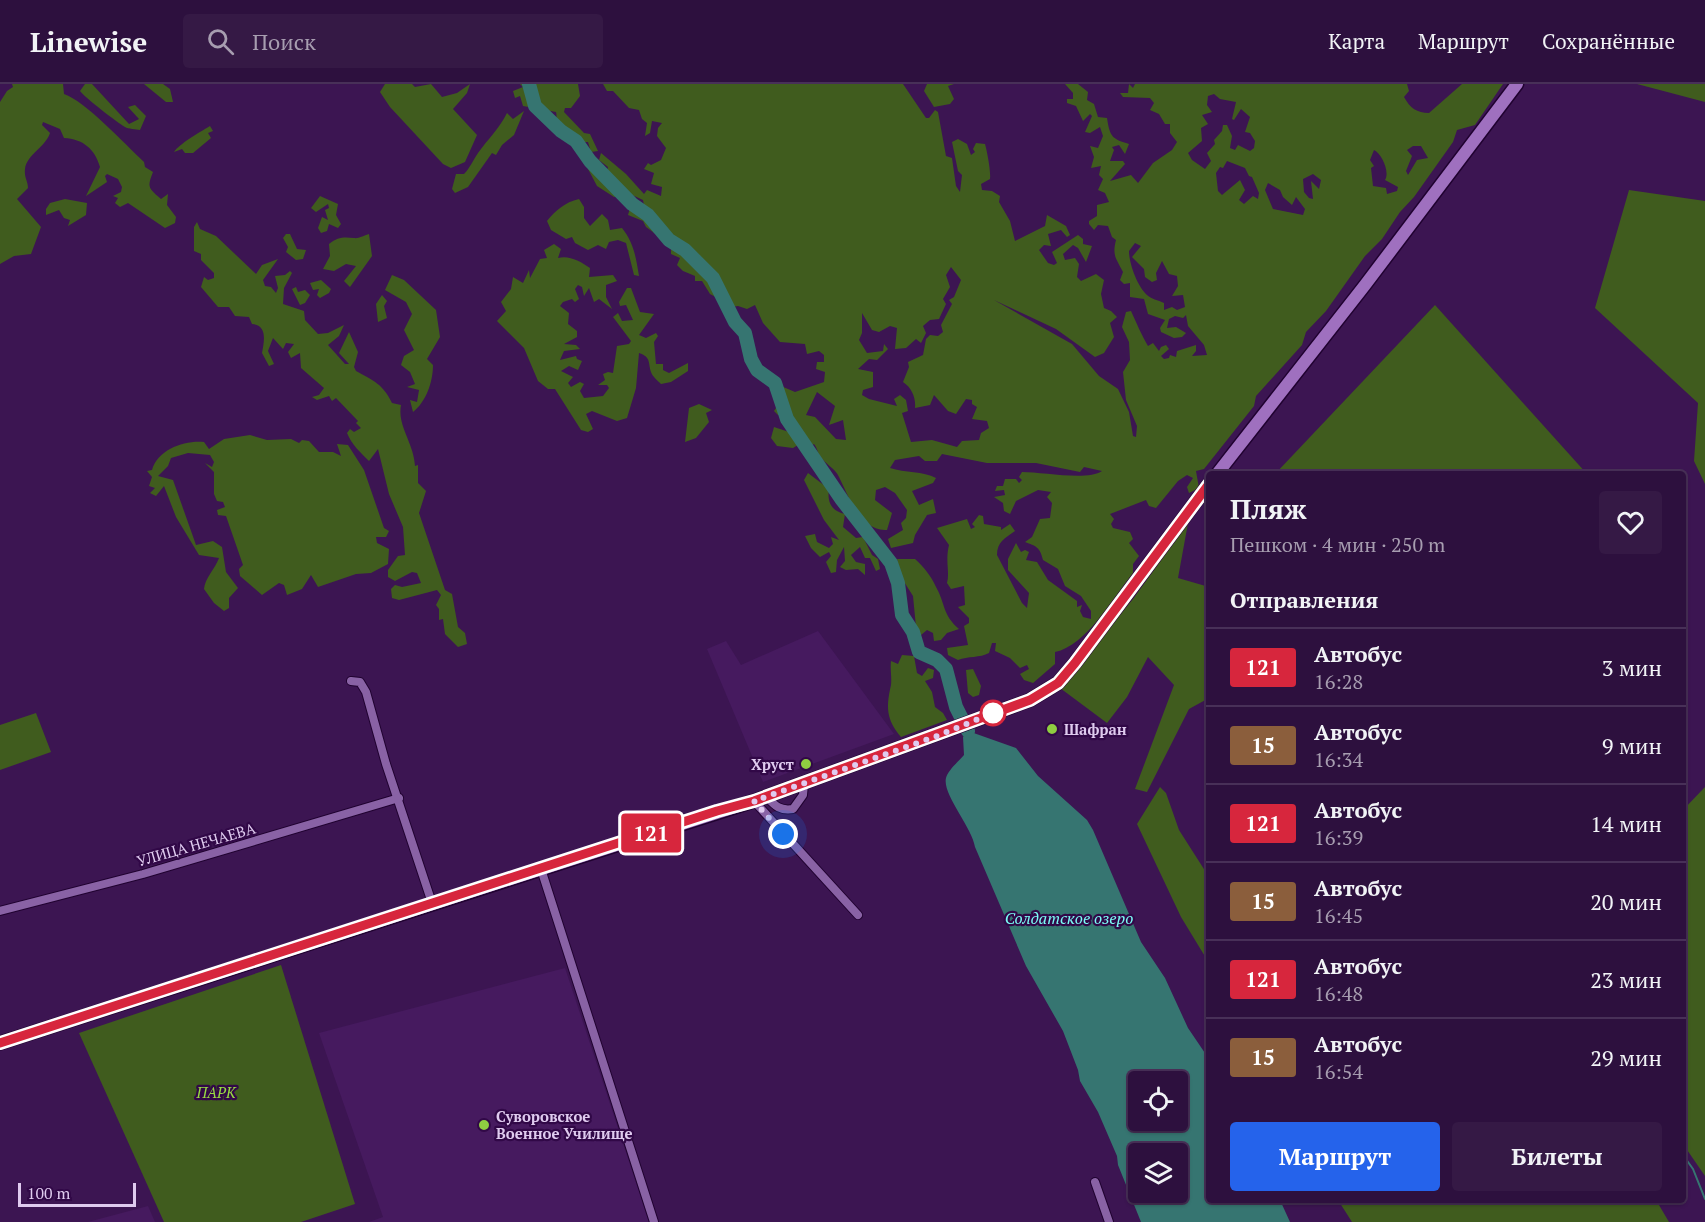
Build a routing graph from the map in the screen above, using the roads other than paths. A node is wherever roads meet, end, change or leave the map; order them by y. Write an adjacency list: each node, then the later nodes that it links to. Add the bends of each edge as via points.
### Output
1 (1517, 84): 2 (main road)
2 (1219, 471)
3 (1206, 488): 5 (main road, via 1058,683 1030,700)
4 (351, 681): 7 (street, via 360,682 366,692)
5 (804, 784): 6 (main road); 6 (street, via 803,795 793,808 776,807)
6 (767, 797): 8 (main road)
7 (399, 798): 10 (street); 11 (street, УЛИЦА НЕЧАЕВА)
8 (754, 801): 9 (main road); 12 (street)
9 (541, 868): 10 (main road); 15 (street)
10 (432, 903): 13 (main road)
11 (0, 912)
12 (858, 915)
13 (0, 1042)
14 (1095, 1182): 16 (street)
15 (654, 1222)
16 (1109, 1222)

